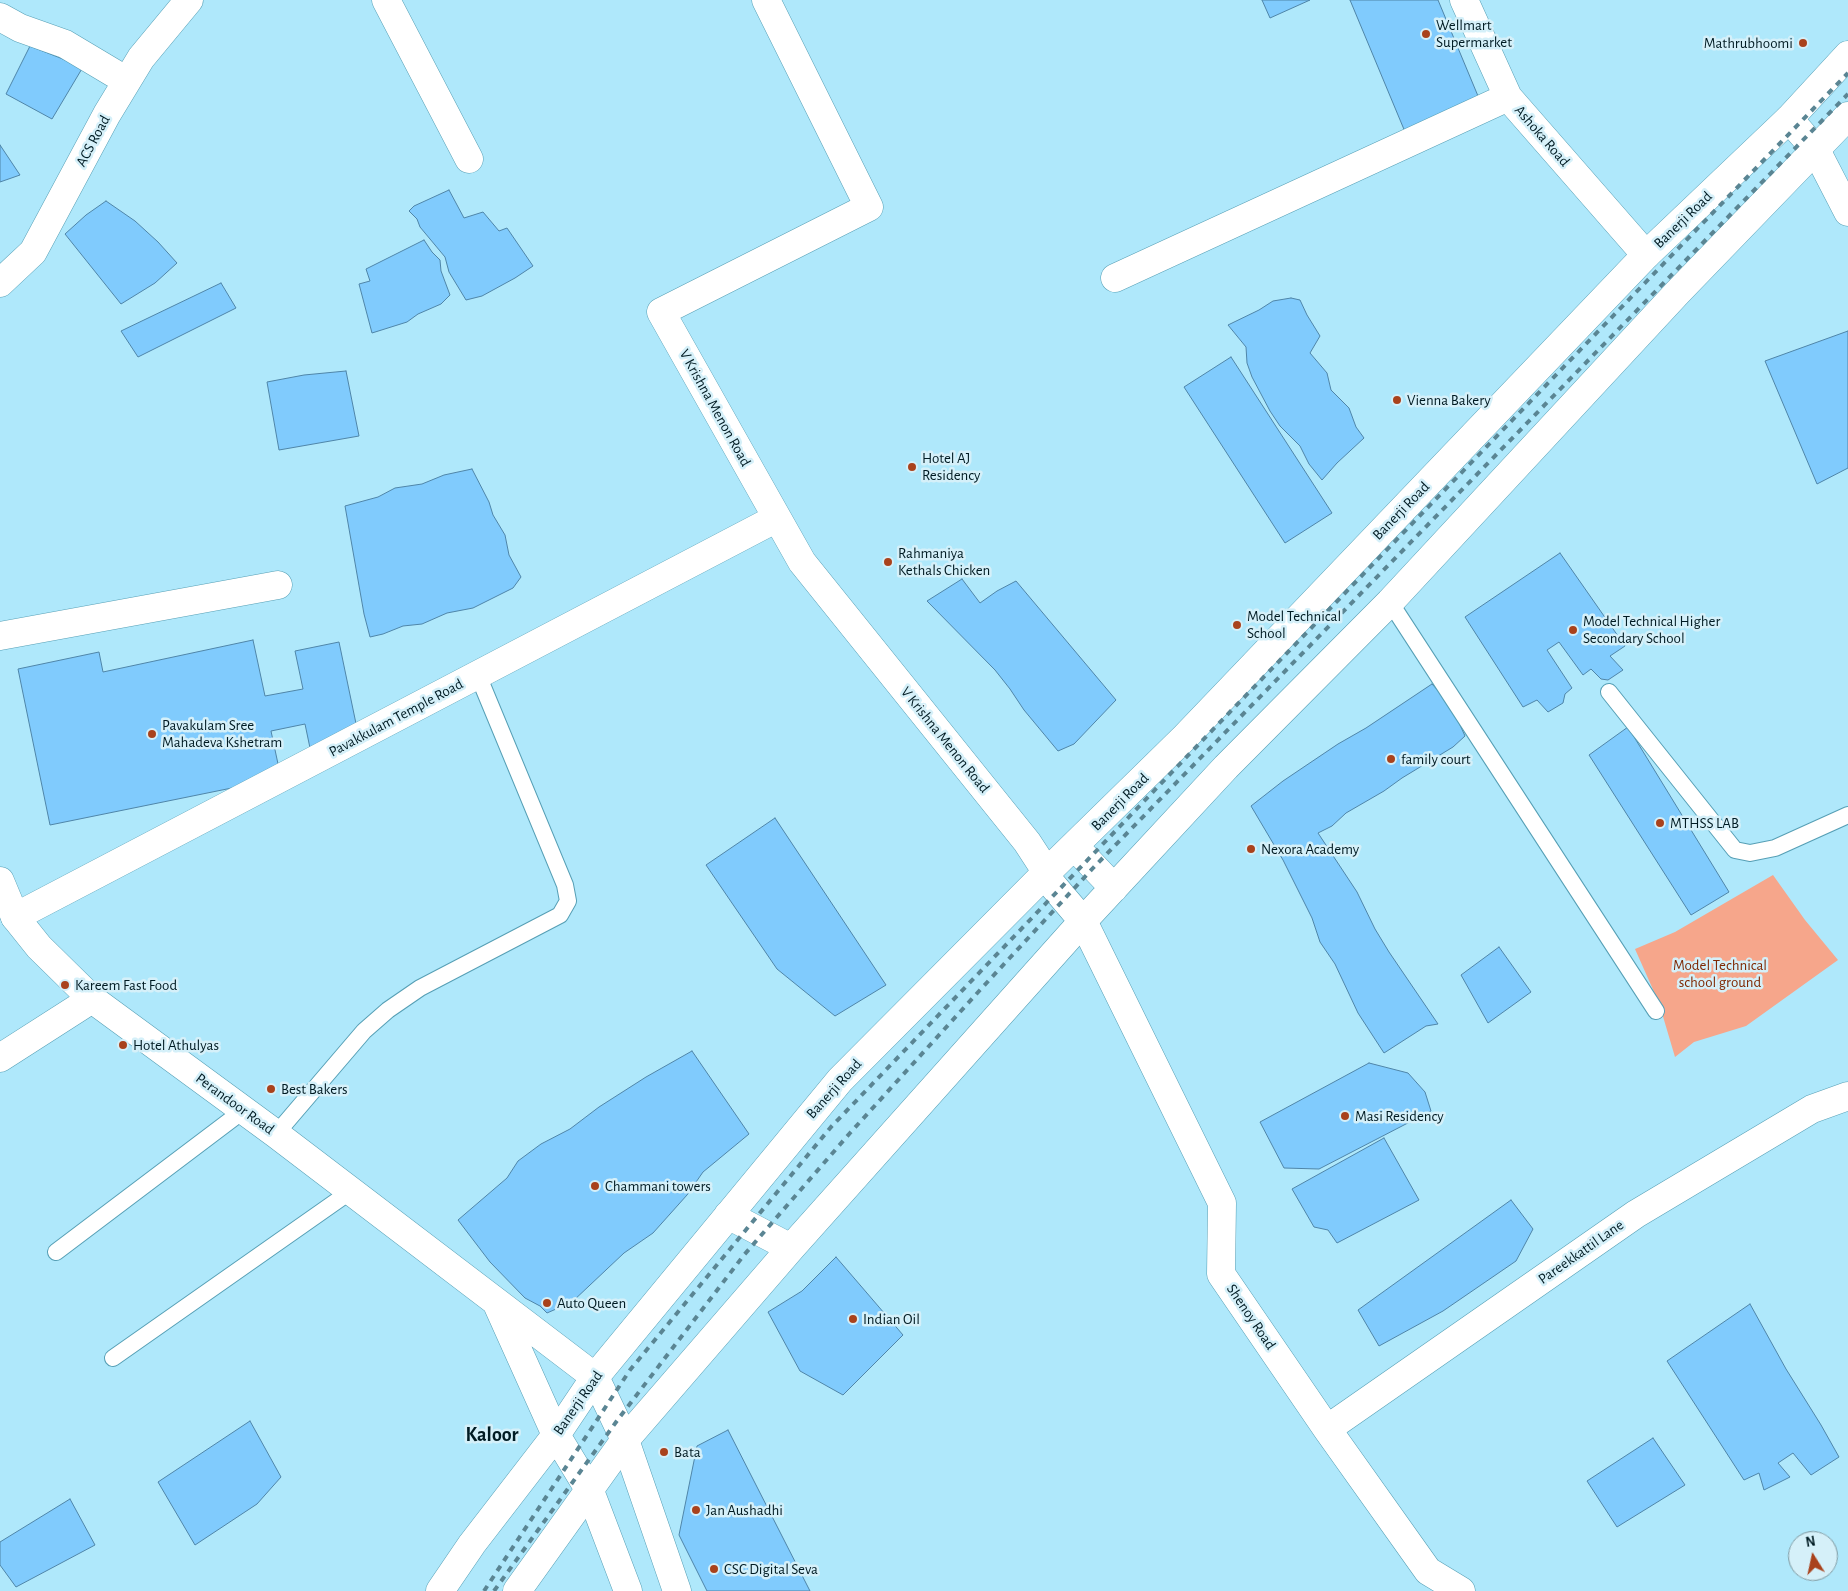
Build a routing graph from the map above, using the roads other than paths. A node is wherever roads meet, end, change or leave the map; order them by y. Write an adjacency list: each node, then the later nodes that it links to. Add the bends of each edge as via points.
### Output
1 (189, 0): 7 (main road, ACS Road, via 141,58)
2 (386, 0): 12 (main road)
3 (766, 0): 17 (main road, V Krishna Menon Road, via 869,207 661,312)
4 (1464, 0): 8 (main road, Ashoka Road)
5 (0, 17): 7 (main road, via 65,44)
6 (1848, 55): 10 (main road, Banerji Road)
7 (127, 81): 16 (main road, ACS Road, via 33,252)
8 (1508, 97): 14 (main road, Ashoka Road); 15 (main road)
9 (1848, 116): 11 (main road)
10 (1789, 119): 11 (main road); 14 (main road, Banerji Road)
11 (1816, 150): 13 (main road); 19 (main road, via 1670,300)
12 (469, 159)
13 (1848, 212)
14 (1646, 255): 24 (main road, Banerji Road, via 1186,736)
15 (1115, 278)
16 (0, 283)
17 (777, 518): 21 (main road, Pavakkulam Temple Road); 25 (main road, V Krishna Menon Road, via 802,562 1027,842 1042,865)
18 (278, 585): 20 (main road)
19 (1390, 602): 27 (main road, via 1226,767); 31 (lane)
20 (0, 636)
21 (478, 675): 28 (main road, Pavakkulam Temple Road); 35 (lane, via 565,885 568,901 560,915 420,988 388,1010 364,1031)
22 (1608, 692): 23 (lane, via 1735,850 1750,853 1774,848)
23 (1848, 815)
24 (1075, 847): 25 (main road, Banerji Road); 27 (main road)
25 (1044, 875): 29 (main road, V Krishna Menon Road); 37 (main road, Banerji Road, via 840,1080)
26 (0, 881): 28 (main road, Perandoor Road)
27 (1114, 888): 29 (main road)
28 (15, 917): 30 (main road, Perandoor Road, via 39,947)
29 (1083, 921): 38 (main road); 43 (main road, Shenoy Road, via 1222,1203 1221,1274)
30 (92, 999): 32 (main road); 34 (main road, Perandoor Road)
31 (1656, 1011)
32 (0, 1058)
33 (1848, 1096): 43 (main road, Pareekkattil Lane, via 1812,1109 1636,1214)
34 (244, 1110): 35 (main road, Perandoor Road); 39 (lane)
35 (276, 1134): 36 (main road, Perandoor Road)
36 (351, 1191): 40 (main road, Perandoor Road); 41 (lane)
37 (728, 1215): 38 (main road); 42 (main road, Banerji Road)
38 (791, 1248): 45 (main road)
39 (56, 1252)
40 (497, 1303): 42 (main road, Perandoor Road); 44 (main road, Perandoor Road)
41 (113, 1358)
42 (596, 1377): 44 (main road, Banerji Road); 45 (main road)
43 (1327, 1429): 51 (main road, Shenoy Road, via 1428,1572)
44 (556, 1435): 46 (main road, Perandoor Road); 47 (main road, Banerji Road)
45 (625, 1440): 46 (main road); 50 (main road)
46 (590, 1491): 48 (main road); 49 (main road, Perandoor Road)
47 (440, 1591)
48 (516, 1591)
49 (628, 1591)
50 (677, 1591)
51 (1461, 1591)

